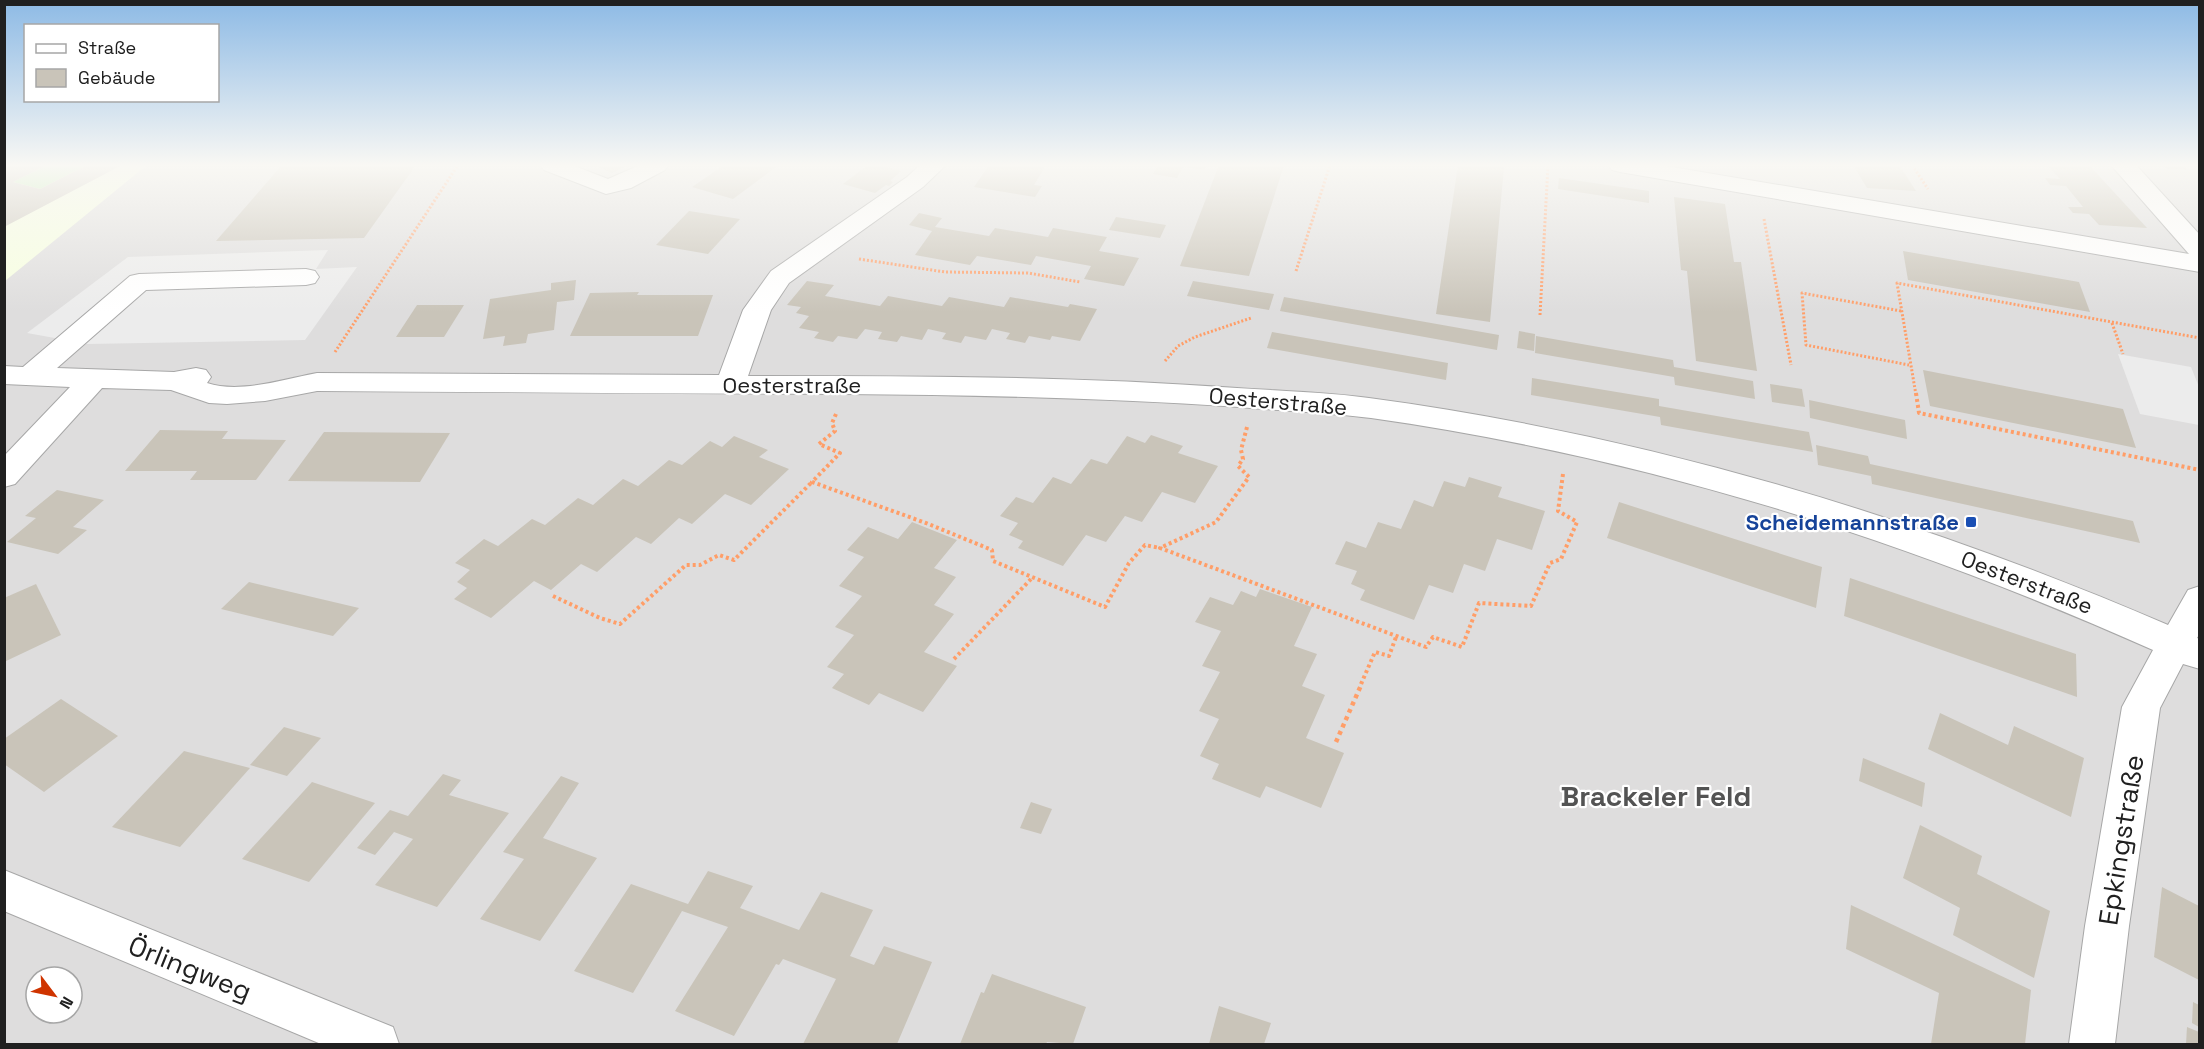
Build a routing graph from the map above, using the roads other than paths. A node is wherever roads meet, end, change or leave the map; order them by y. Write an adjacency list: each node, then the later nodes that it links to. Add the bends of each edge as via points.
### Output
1 (869, 214): 9 (street, via 780,278 757,310)
2 (1906, 214): 5 (street)
3 (2166, 214): 4 (street)
4 (2199, 251)
5 (2199, 264)
6 (306, 277): 7 (street, via 139,282)
7 (17, 376): 8 (street, Oesterstraße)
8 (94, 379): 9 (street, Oesterstraße, via 174,381 213,394 251,394 324,370); 10 (street)
9 (730, 385): 12 (street, Oesterstraße, via 992,385 1153,391 1365,408 1485,426 1641,458 1780,495 1976,561 2073,598)
10 (4, 476)
11 (2199, 599): 12 (street)
12 (2187, 649): 15 (street, Epkingstraße, via 2141,707)
13 (4, 890): 14 (street, Örlingweg)
14 (376, 1044)
15 (2092, 1044)

